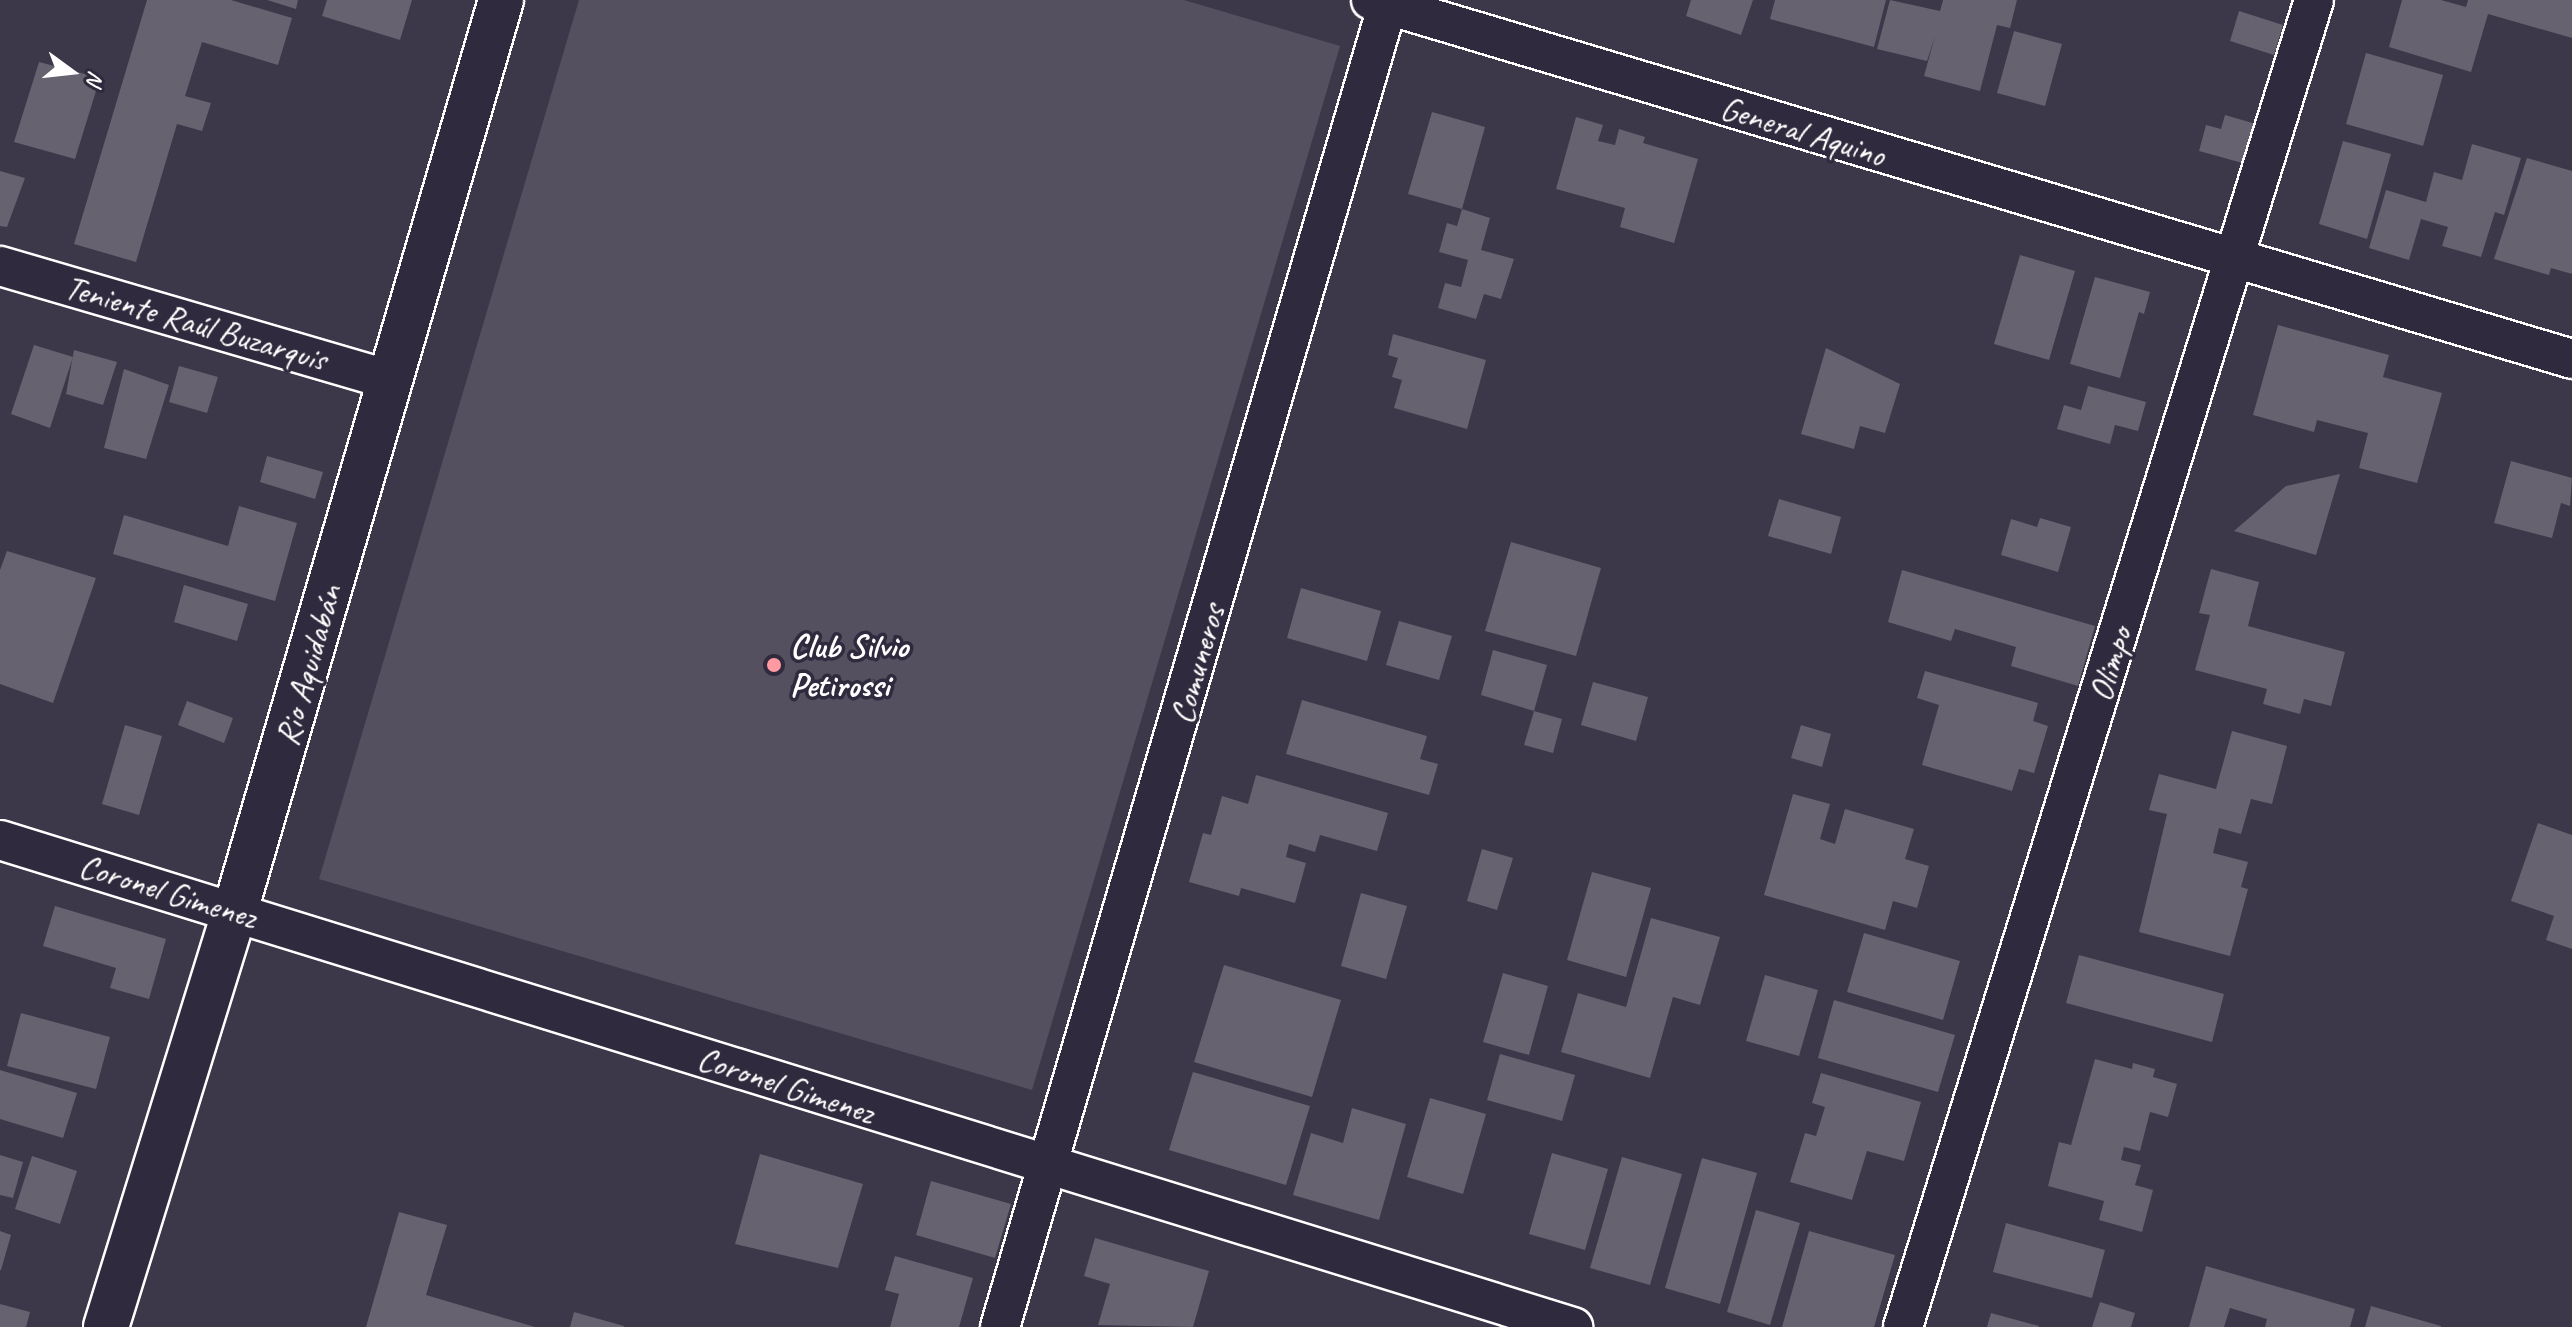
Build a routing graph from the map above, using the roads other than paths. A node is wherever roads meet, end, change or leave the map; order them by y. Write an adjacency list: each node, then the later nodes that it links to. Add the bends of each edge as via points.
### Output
1 (501, 0): 7 (street, Rio Aquidabán)
2 (2314, 0): 4 (street, Olimpo)
3 (1382, 2): 4 (street, General Aquino); 10 (street, Comuneros)
4 (2235, 262): 6 (street, General Aquino); 14 (street, Olimpo)
5 (0, 266): 7 (street, Teniente Raúl Buzarquis)
6 (2572, 359)
7 (391, 380): 9 (street, Rio Aquidabán)
8 (0, 840): 9 (street, Coronel Gimenez)
9 (235, 911): 10 (street, Coronel Gimenez); 11 (street, Rio Aquidabán)
10 (1051, 1168): 12 (street, Comuneros); 13 (street, Coronel Gimenez)
11 (106, 1327)
12 (1000, 1327)
13 (1573, 1327)
14 (1903, 1327)

